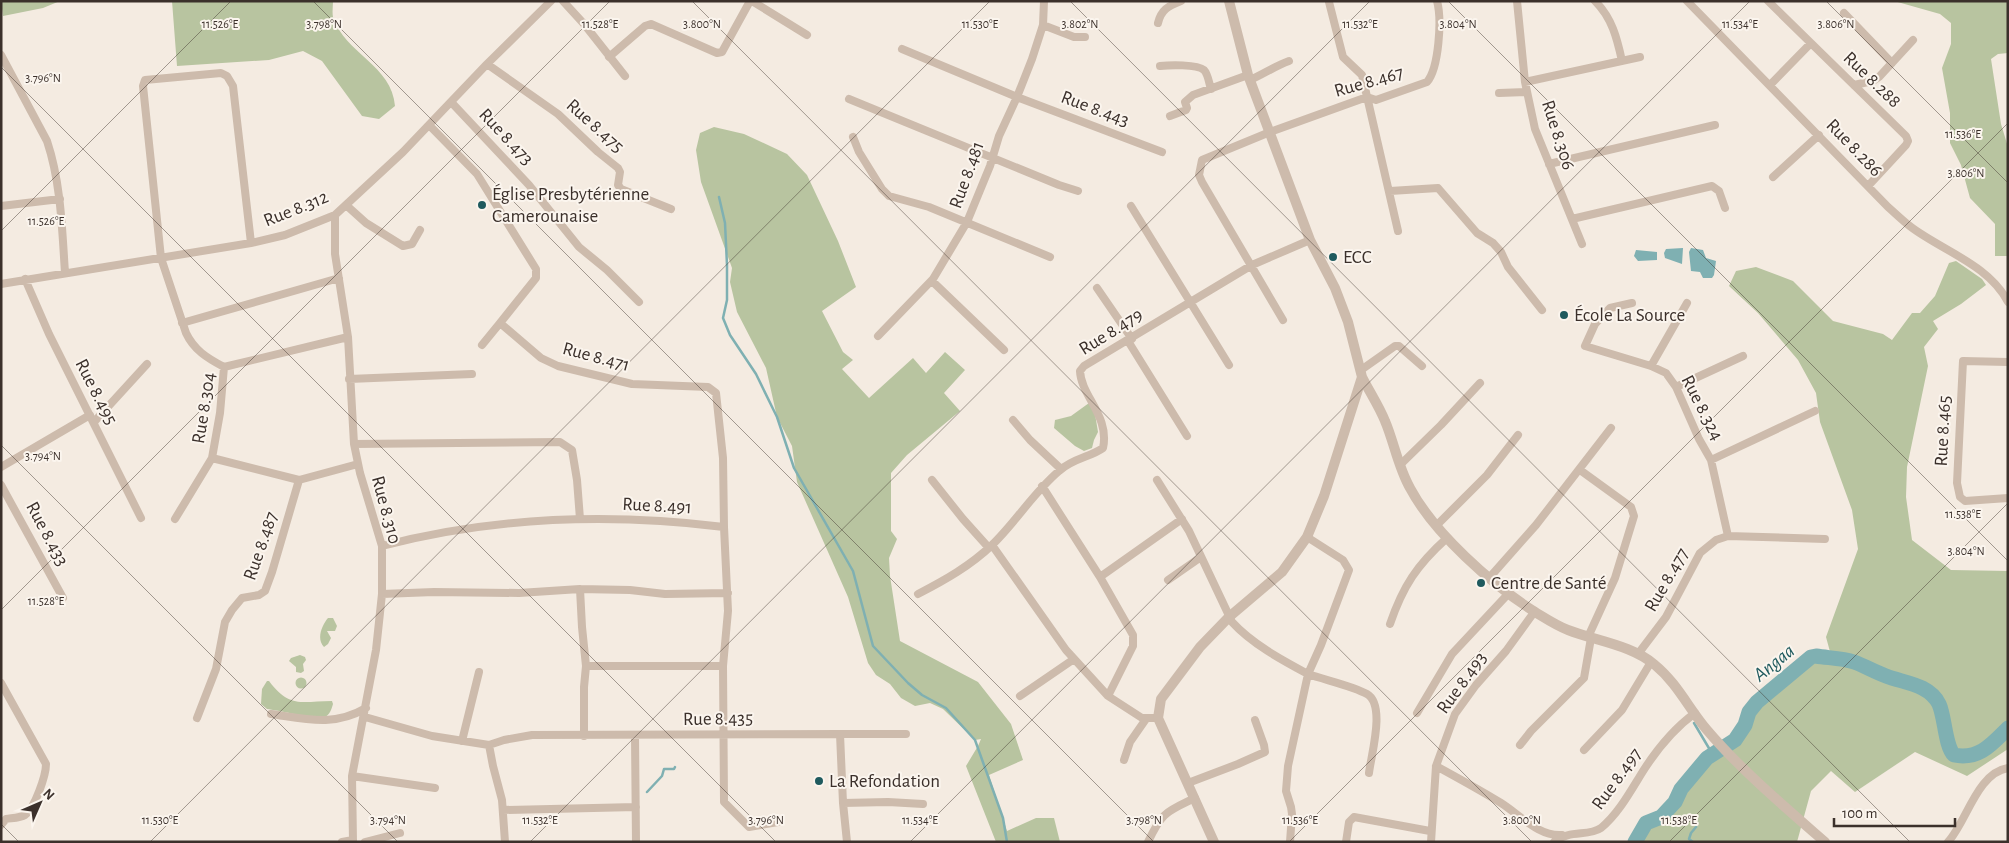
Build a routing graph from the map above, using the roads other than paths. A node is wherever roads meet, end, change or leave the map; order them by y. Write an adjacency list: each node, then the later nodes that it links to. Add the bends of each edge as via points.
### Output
1 (551, 1): 27 (street, Rue 8.312)
2 (563, 1): 22 (street)
3 (751, 1): 16 (street); 22 (street, via 722,52 717,53 652,24 645,26)
4 (1044, 1): 15 (street, Rue 8.481)
5 (1181, 1): 14 (street, via 1161,12)
6 (1229, 1): 30 (street)
7 (1437, 1): 38 (street, Rue 8.467, via 1440,24 1431,77 1427,82 1376,100)
8 (1517, 1): 31 (street, Rue 8.306)
9 (1595, 1): 25 (street, via 1613,26)
10 (1687, 1): 32 (street, Rue 8.286)
11 (1768, 1): 19 (street, Rue 8.288)
12 (1329, 2): 38 (street, via 1343,57 1362,75)
13 (1844, 13): 26 (street)
14 (1158, 23)
15 (1042, 25): 17 (street, via 1074,37); 37 (street, Rue 8.481)
16 (807, 35)
17 (1085, 37)
18 (1913, 40): 26 (street)
19 (1811, 43): 32 (street); 33 (street, Rue 8.288)
20 (902, 49): 37 (street, Rue 8.443)
21 (1, 55): 54 (street, via 47,141)
22 (609, 57): 29 (street)
23 (1640, 57): 25 (street)
24 (1289, 61): 30 (street)
25 (1622, 61): 31 (street)
26 (1892, 63): 33 (street, via 1876,80)
27 (487, 64): 40 (street, Rue 8.312); 59 (street, Rue 8.475, via 558,114 618,168 621,189)
28 (1160, 66): 34 (street, via 1200,68 1206,72)
29 (625, 76)
30 (1249, 78): 34 (street); 44 (street)
31 (1526, 82): 35 (street, Rue 8.306)
32 (1770, 85): 45 (street, Rue 8.286)
33 (1854, 85): 51 (street, Rue 8.288, via 1908,140)
34 (1211, 89): 41 (street, via 1188,98 1186,110)
35 (1528, 92): 36 (street); 49 (street, Rue 8.306, via 1535,129)
36 (1499, 93)
37 (1017, 97): 47 (street, Rue 8.443); 48 (street, Rue 8.481)
38 (1367, 97): 44 (street, Rue 8.467); 53 (street)
39 (849, 99): 48 (street)
40 (452, 103): 43 (street, Rue 8.312); 77 (street, Rue 8.473, via 529,185 578,247)
41 (1170, 116)
42 (1715, 125): 49 (street)
43 (430, 126): 55 (street, Rue 8.312); 85 (street, via 477,174 536,269 536,278)
44 (1270, 132): 65 (street); 70 (street, Rue 8.467, via 1202,160 1199,175)
45 (1819, 135): 50 (street); 51 (street, Rue 8.286)
46 (853, 137): 62 (street, via 859,152 889,196)
47 (1162, 152)
48 (992, 158): 52 (street); 62 (street, Rue 8.481)
49 (1549, 164): 61 (street, Rue 8.306)
50 (1773, 177)
51 (1868, 186): 80 (street, Rue 8.286, via 1912,228 1994,282)
52 (1078, 191)
53 (1390, 191): 64 (street); 82 (street, via 1438,188 1477,233 1501,252 1508,267)
54 (60, 199): 56 (street); 71 (street)
55 (346, 205): 60 (street, Rue 8.312); 63 (street, via 403,246 412,244)
56 (1, 206)
57 (1131, 206): 78 (street)
58 (1725, 208): 61 (street, via 1720,191 1712,186)
59 (671, 209)
60 (335, 215): 66 (street, Rue 8.312, via 285,235); 72 (street, Rue 8.310)
61 (1572, 219): 67 (street, Rue 8.306)
62 (967, 222): 68 (street); 74 (street, Rue 8.481)
63 (420, 230)
64 (1398, 230)
65 (1310, 240): 70 (street, Rue 8.479); 99 (street, via 1335,288 1348,322)
66 (251, 243): 69 (street, Rue 8.312); 69 (street, via 230,80 221,73 147,79 143,86)
67 (1582, 244)
68 (1050, 257)
69 (161, 258): 71 (street, Rue 8.312); 84 (street)
70 (1252, 265): 78 (street, Rue 8.479); 83 (street)
71 (65, 273): 73 (street, Rue 8.312)
72 (339, 278): 84 (street); 87 (street, Rue 8.310)
73 (25, 279): 75 (street, Rue 8.312); 104 (street, Rue 8.495)
74 (932, 282): 86 (street, Rue 8.481); 90 (street)
75 (1, 284)
76 (1097, 288): 88 (street)
77 (639, 302)
78 (1191, 302): 88 (street, Rue 8.479); 94 (street)
79 (1632, 302): 97 (street, Rue 8.324, via 1610,308 1595,324 1584,345)
80 (2008, 302)
81 (1686, 303): 97 (street)
82 (1542, 310)
83 (1283, 320)
84 (182, 323): 95 (street, via 191,345)
85 (500, 324): 89 (street); 128 (street, Rue 8.471, via 541,358 558,366 632,384 713,389 723,458)
86 (878, 336)
87 (348, 338): 95 (street, Rue 8.304); 100 (street, Rue 8.310)
88 (1130, 340): 108 (street); 115 (street, Rue 8.479, via 1080,371 1104,429 1104,444 1100,450)
89 (482, 345)
90 (1004, 350)
91 (1743, 356): 102 (street)
92 (2008, 362): 122 (street, Rue 8.465, via 1963,361 1957,483 1960,497 1965,501)
93 (147, 364): 104 (street)
94 (1229, 364)
95 (224, 366): 110 (street, Rue 8.304)
96 (1422, 366): 99 (street, via 1395,346)
97 (1651, 366): 102 (street, Rue 8.324, via 1666,373)
98 (472, 374): 100 (street)
99 (1361, 374): 113 (street, via 1385,421); 129 (street, via 1324,496)
100 (349, 379): 109 (street, Rue 8.310)
101 (1480, 384): 113 (street)
102 (1676, 388): 111 (street, Rue 8.324)
103 (1816, 411): 111 (street)
104 (92, 419): 114 (street); 123 (street, Rue 8.495)
105 (1013, 420): 115 (street)
106 (1611, 428): 116 (street)
107 (1518, 435): 127 (street, via 1486,475)
108 (1187, 436)
109 (354, 444): 112 (street, Rue 8.310); 125 (street, via 560,442 572,450)
110 (212, 458): 117 (street, Rue 8.304); 124 (street)
111 (1711, 460): 130 (street, Rue 8.324)
112 (358, 464): 117 (street, Rue 8.304); 133 (street, Rue 8.310)
113 (1400, 465): 127 (street, via 1415,498)
114 (1, 467)
115 (1061, 469): 121 (street, Rue 8.479)
116 (1580, 470): 137 (street); 148 (street, via 1630,507 1634,516 1615,578)
117 (299, 480): 163 (street, Rue 8.487, via 266,591 242,598 225,622 216,668)
118 (932, 480): 134 (street, via 962,519)
119 (1158, 480): 126 (street)
120 (1, 484): 144 (street, Rue 8.433)
121 (1042, 486): 134 (street, Rue 8.479); 136 (street)
122 (2008, 498)
123 (141, 518)
124 (175, 519)
125 (580, 519): 128 (street, Rue 8.491, via 675,521); 133 (street, Rue 8.491, via 463,528)
126 (1182, 519): 135 (street); 136 (street)
127 (1437, 525): 131 (street)
128 (724, 527): 140 (street)
129 (1307, 536): 146 (street, via 1282,572); 155 (street, via 1344,560 1349,570)
130 (1728, 536): 132 (street); 149 (street, Rue 8.477, via 1716,540 1700,553 1666,617)
131 (1447, 538): 137 (street); 147 (street, via 1426,557 1406,586)
132 (1825, 539)
133 (382, 546): 142 (street, Rue 8.310)
134 (991, 546): 143 (street, Rue 8.479, via 960,572); 150 (street)
135 (1201, 557): 138 (street); 146 (street)
136 (1100, 577): 158 (street, via 1135,641)
137 (1490, 577): 141 (street)
138 (1168, 580)
139 (580, 589): 140 (street, via 665,594); 142 (street); 152 (street)
140 (728, 593): 153 (street)
141 (1509, 593): 145 (street); 160 (street, via 1452,654)
142 (382, 594): 159 (street, Rue 8.310)
143 (918, 594)
144 (63, 598)
145 (1535, 611): 148 (street, via 1566,629); 177 (street, Rue 8.493, via 1455,714)
146 (1229, 617): 155 (street, via 1239,629 1280,659); 164 (street, via 1171,684 1161,699)
147 (1390, 624)
148 (1589, 637): 149 (street); 174 (street, via 1584,678)
149 (1638, 654): 151 (street)
150 (1074, 659): 157 (street); 158 (street)
151 (1651, 662): 161 (street, via 1667,676); 175 (street, via 1622,710)
152 (586, 666): 153 (street); 170 (street)
153 (723, 666): 169 (street)
154 (478, 672): 172 (street)
155 (1308, 674): 179 (street, via 1367,694 1376,705); 201 (street, via 1288,766 1286,791 1292,814)
156 (1, 683): 189 (street, via 46,764 46,770 28,812 24,816 6,819)
157 (1020, 696)
158 (1108, 696): 165 (street)
159 (365, 713): 162 (street, via 330,721); 172 (street, Rue 8.435, via 402,729); 180 (street, Rue 8.310)
160 (1417, 713)
161 (1695, 713): 192 (street, Rue 8.497, via 1670,735 1628,796 1600,828); 205 (street, via 1724,749)
162 (271, 714)
163 (197, 718)
164 (1158, 718): 165 (street); 181 (street)
165 (1146, 719): 176 (street, via 1130,742)
166 (1255, 720): 181 (street, via 1264,752)
167 (840, 734): 168 (street, Rue 8.435); 169 (street, Rue 8.435); 184 (street)
168 (906, 734)
169 (723, 735): 171 (street, Rue 8.435); 188 (street, via 724,802 749,827)
170 (584, 736): 171 (street, Rue 8.435); 173 (street, Rue 8.435, via 532,736)
171 (635, 736): 186 (street)
172 (462, 742): 173 (street, Rue 8.435)
173 (489, 745): 187 (street)
174 (1520, 745)
175 (1584, 750)
176 (1124, 760)
177 (1436, 766): 190 (street, Rue 8.493); 192 (street, via 1534,826 1554,836)
178 (2008, 768): 206 (street, via 1987,779)
179 (1369, 773)
180 (352, 776): 182 (street); 193 (street, Rue 8.310)
181 (1188, 783): 183 (street)
182 (435, 788)
183 (1195, 798): 199 (street, via 1165,813); 200 (street)
184 (843, 803): 185 (street); 198 (street)
185 (923, 804)
186 (636, 807): 187 (street); 197 (street)
187 (503, 810): 196 (street)
188 (778, 822)
189 (1, 826)
190 (1430, 831): 202 (street, via 1354,818 1349,822); 203 (street, Rue 8.493)
191 (400, 833): 195 (street)
192 (1562, 836): 204 (street, Rue 8.497)
193 (353, 841): 194 (street)
194 (342, 842)
195 (366, 842)
196 (505, 842)
197 (636, 842)
198 (847, 842)
199 (1148, 842)
200 (1214, 842)
201 (1290, 842)
202 (1346, 842)
203 (1431, 842)
204 (1554, 842)
205 (1825, 842)
206 (1948, 842)

